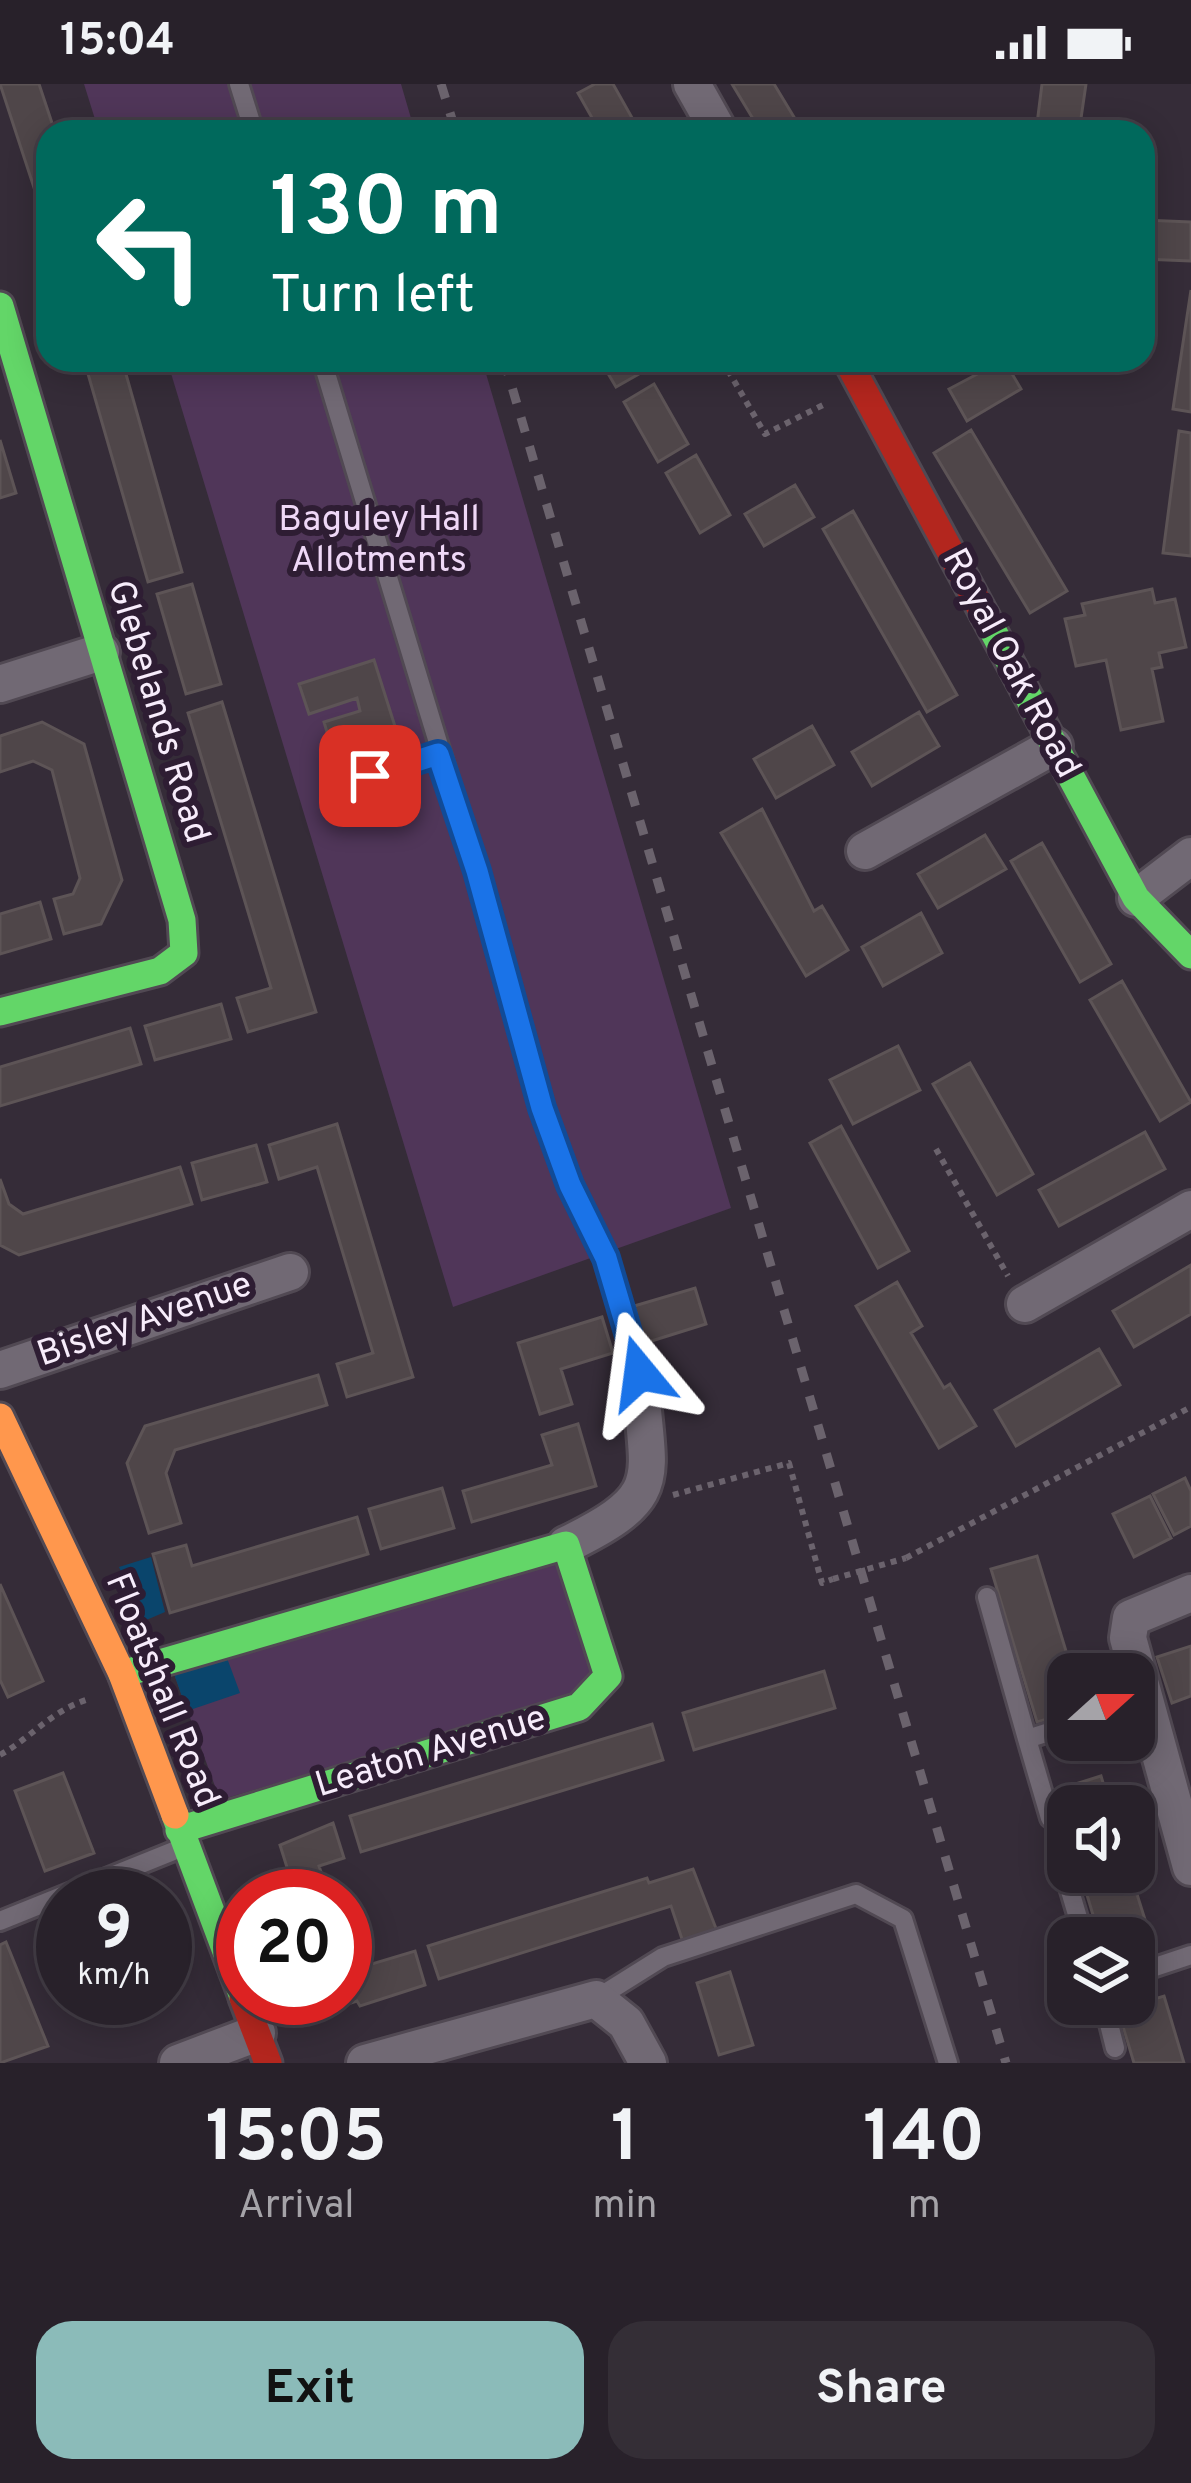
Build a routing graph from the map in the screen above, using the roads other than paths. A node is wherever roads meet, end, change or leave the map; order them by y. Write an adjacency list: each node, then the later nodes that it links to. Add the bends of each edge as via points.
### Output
1 (239, 84): 3 (lane)
2 (692, 84): 4 (street)
3 (250, 120)
4 (712, 120)
5 (2, 318): 8 (street, Glebelands Road)
6 (326, 372): 11 (lane)
7 (853, 372): 10 (street, Royal Oak Road)
8 (101, 652): 9 (street); 17 (street, Glebelands Road, via 182,920 184,953 160,971)
9 (0, 684)
10 (1054, 746): 13 (street); 15 (street, Royal Oak Road)
11 (438, 754): 12 (lane); 22 (lane, via 542,1108 606,1258)
12 (336, 787)
13 (865, 851)
14 (1191, 856): 15 (street)
15 (1136, 898): 16 (street, Royal Oak Road)
16 (1191, 955)
17 (0, 1012)
18 (1191, 1209): 20 (street)
19 (290, 1272): 21 (street, Bisley Avenue)
20 (1025, 1304)
21 (0, 1370)
22 (640, 1373): 24 (street, via 646,1486 635,1505)
23 (0, 1417): 28 (street, Floatshall Road)
24 (566, 1545): 28 (street); 33 (street, Leaton Avenue, via 608,1676 579,1707)
25 (1191, 1593): 27 (street, via 1132,1618)
26 (987, 1598): 30 (lane)
27 (1131, 1653)
28 (124, 1680): 33 (street, Floatshall Road)
29 (1047, 1732): 30 (lane)
30 (1027, 1738): 32 (lane)
31 (1155, 1752): 34 (street)
32 (1047, 1808)
33 (182, 1838): 35 (lane); 36 (street, Floatshall Road)
34 (1191, 1867)
35 (0, 1921)
36 (216, 1927)
37 (1191, 1955): 38 (lane)
38 (1155, 1967)
39 (596, 1999): 44 (street); 45 (street, via 626,2024); 46 (lane, via 663,1957 856,1894 903,1919)
40 (1109, 2025): 42 (lane)
41 (263, 2048): 43 (street)
42 (1115, 2048)
43 (178, 2063)
44 (364, 2063)
45 (648, 2063)
46 (948, 2063)

